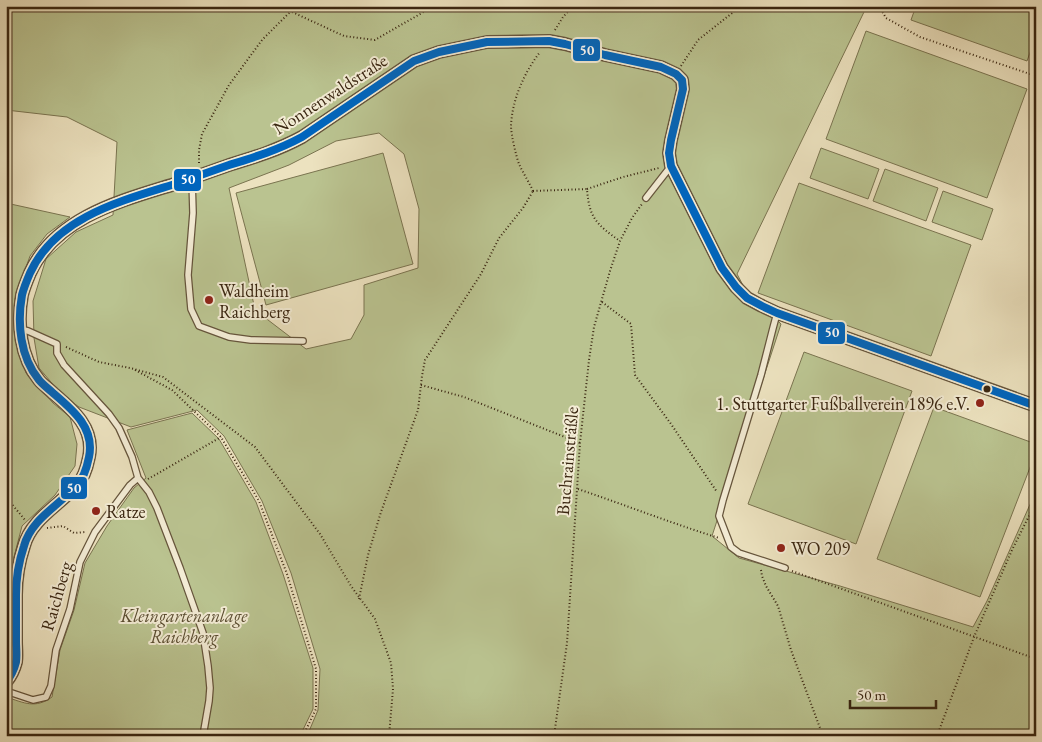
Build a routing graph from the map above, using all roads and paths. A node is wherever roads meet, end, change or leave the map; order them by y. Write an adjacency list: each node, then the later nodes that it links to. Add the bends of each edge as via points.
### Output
1 (244, 6): 7 (path, via 249,10)
2 (296, 6): 7 (path)
3 (434, 6): 7 (path, via 375,40 344,36)
4 (573, 6): 8 (path)
5 (740, 6): 9 (path, via 698,40)
6 (880, 6): 10 (path, via 886,18 920,37)
7 (290, 11): 12 (path, via 262,40 229,85 202,134)
8 (549, 41): 9 (street, Nonnenwaldstraße, via 661,67); 12 (street, Nonnenwaldstraße, via 487,42 414,61 302,137); 14 (path, via 531,63 517,96 511,128 519,163)
9 (676, 74): 11 (street, via 682,80 683,89 671,140)
10 (1036, 76)
11 (671, 166): 13 (path); 15 (lane); 18 (street, via 722,268 747,298)
12 (195, 177): 19 (street, Nonnenwaldstraße, via 108,206 50,242 24,288); 20 (lane, via 188,276 191,309 199,326 229,337)
13 (587, 189): 14 (path); 16 (path, via 593,217)
14 (533, 191): 23 (path, via 499,238 481,274 425,360)
15 (646, 198): 16 (path, Buchrainsträßle)
16 (620, 242): 17 (path, Buchrainsträßle)
17 (601, 301): 26 (path, Buchrainsträßle, via 588,360); 30 (path, via 631,324 635,375)
18 (778, 313): 24 (street); 30 (lane)
19 (20, 329): 21 (lane); 32 (street, Nonnenwaldstraße, via 32,370 39,381 74,411 90,442 86,471 78,484)
20 (303, 341)
21 (57, 344): 22 (path, via 99,362); 27 (lane, via 57,352 64,365 119,428)
22 (130, 368): 25 (path, via 172,390); 37 (path, via 163,377 255,448 320,534)
23 (422, 385): 26 (path, via 464,397); 37 (path, via 418,410 368,555)
24 (1036, 406)
25 (221, 437): 27 (path); 43 (path, via 259,501 287,574 316,668 316,710)
26 (580, 443): 28 (path, Buchrainsträßle)
27 (140, 480): 33 (lane, Raichberg, via 130,484); 42 (lane, via 157,508 203,633 210,688)
28 (578, 489): 34 (path); 45 (path, Buchrainsträßle, via 567,643)
29 (6, 497): 32 (path)
30 (722, 500): 34 (lane, via 719,516)
31 (1036, 502): 38 (path)
32 (31, 529): 33 (path, via 63,526 74,533); 40 (street, Nonnenwaldstraße, via 20,559 16,593 16,660)
33 (95, 532): 41 (lane, Raichberg, via 80,562 46,697 33,700)
34 (728, 540): 35 (lane, via 739,553)
35 (760, 560): 36 (lane); 46 (path, via 762,576 778,606)
36 (785, 568): 38 (path)
37 (360, 599): 44 (path, via 375,619 391,663 393,689)
38 (974, 637): 39 (path); 47 (path)
39 (1036, 659)
40 (6, 682)
41 (6, 691)
42 (202, 736)
43 (303, 736)
44 (389, 736)
45 (554, 736)
46 (823, 736)
47 (937, 736)

